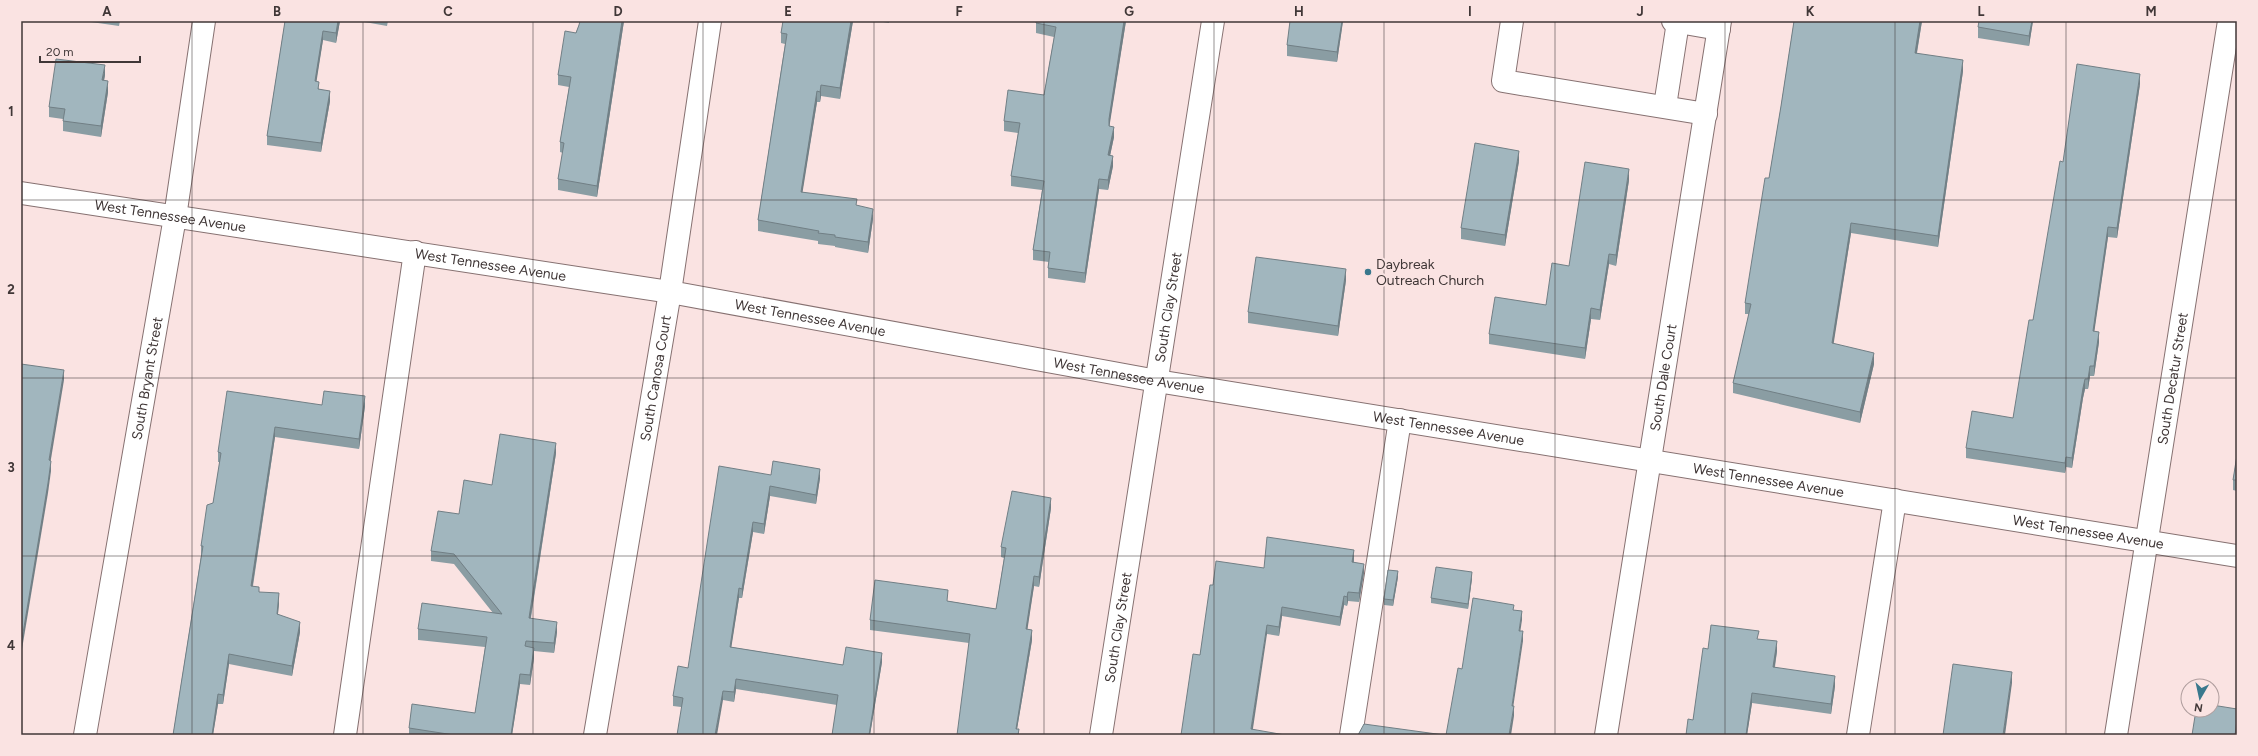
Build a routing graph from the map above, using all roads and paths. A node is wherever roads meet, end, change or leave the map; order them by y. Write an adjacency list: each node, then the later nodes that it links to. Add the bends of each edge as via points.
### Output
1 (204, 21): 11 (street, South Bryant Street)
2 (710, 21): 13 (street, South Canosa Court)
3 (1214, 21): 14 (street, South Clay Street)
4 (1512, 21): 8 (street, via 1503,81)
5 (1676, 21): 7 (street); 8 (street)
6 (2229, 21): 18 (street, South Decatur Street)
7 (1719, 25): 9 (street, South Dale Court)
8 (1665, 106): 9 (street)
9 (1706, 114): 16 (street, South Dale Court)
10 (21, 193): 11 (street, West Tennessee Avenue)
11 (175, 217): 12 (street, West Tennessee Avenue); 20 (street, South Bryant Street)
12 (415, 252): 13 (street, West Tennessee Avenue); 21 (street)
13 (670, 292): 14 (street, West Tennessee Avenue); 22 (street, South Canosa Court)
14 (1157, 381): 15 (street, West Tennessee Avenue); 23 (street, South Clay Street)
15 (1400, 420): 16 (street, West Tennessee Avenue); 24 (street)
16 (1650, 461): 17 (street, West Tennessee Avenue); 25 (street, South Dale Court)
17 (1895, 500): 18 (street, West Tennessee Avenue); 26 (street)
18 (2147, 541): 19 (street, West Tennessee Avenue); 27 (street, South Decatur Street)
19 (2237, 556)
20 (85, 735)
21 (344, 735)
22 (595, 735)
23 (1101, 735)
24 (1351, 735)
25 (1606, 735)
26 (1858, 735)
27 (2116, 735)

